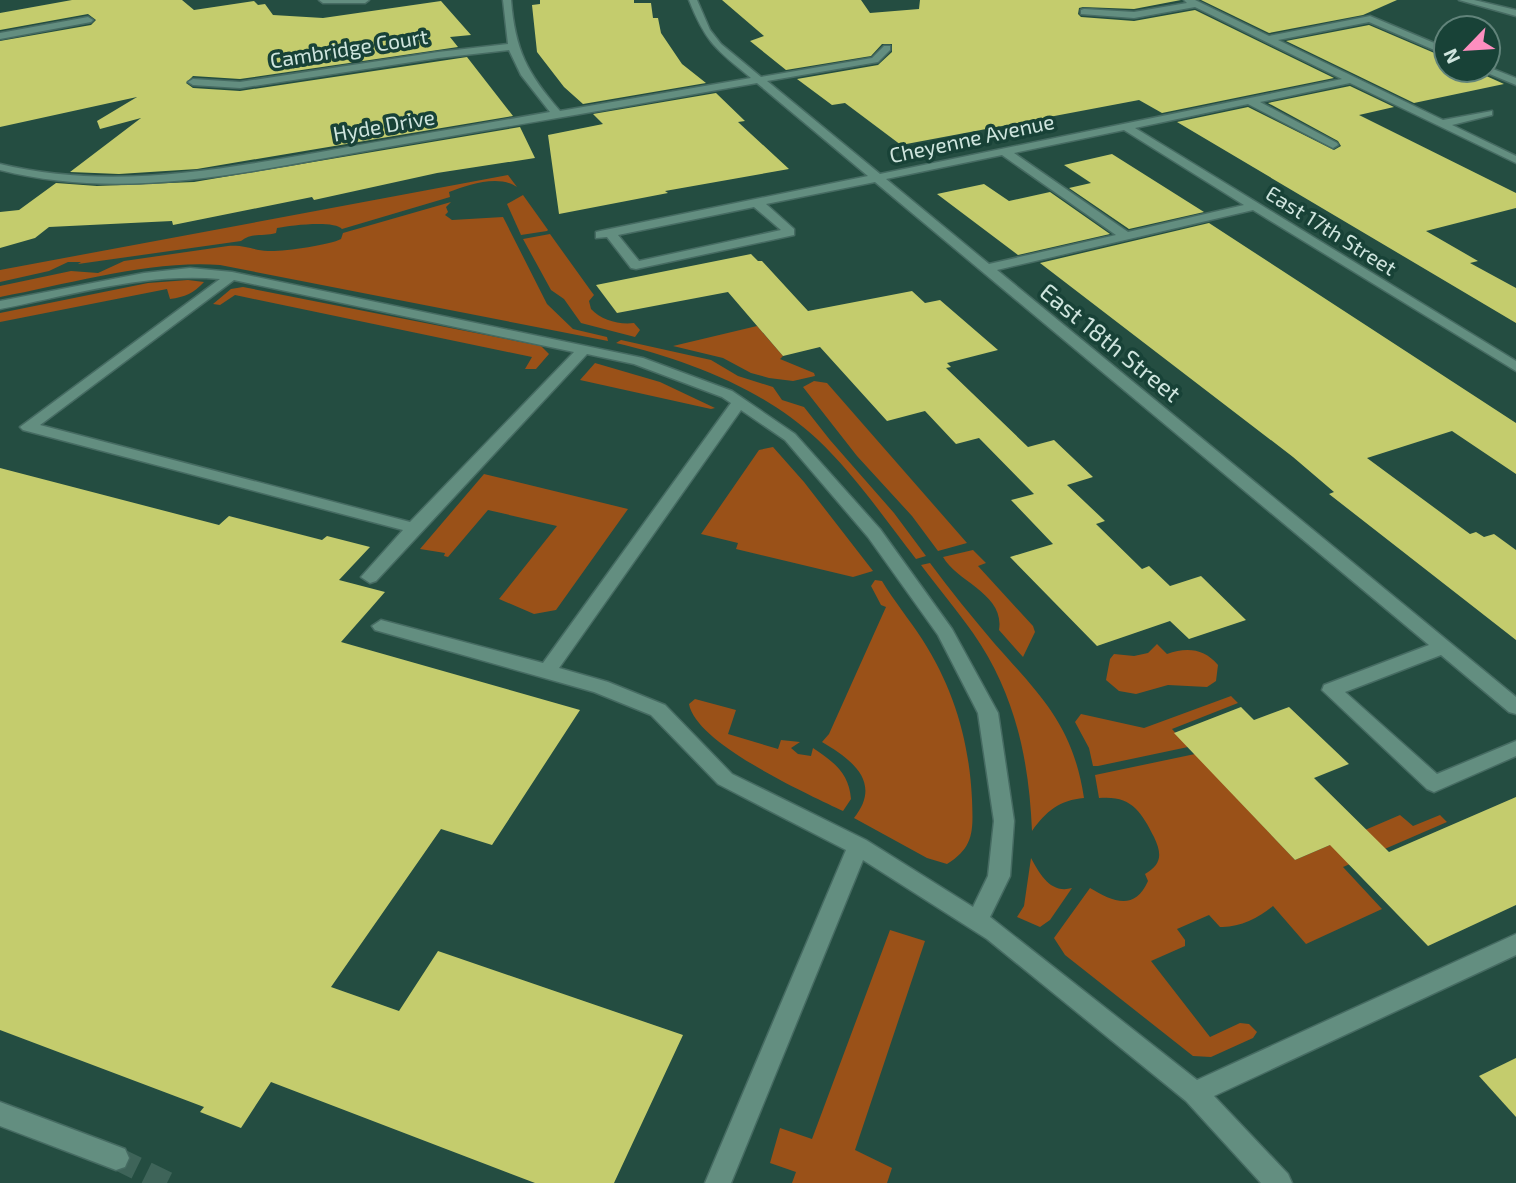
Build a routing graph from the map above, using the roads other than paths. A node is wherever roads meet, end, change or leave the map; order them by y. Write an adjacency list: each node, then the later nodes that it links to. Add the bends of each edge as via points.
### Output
1 (323, 0): 2 (street)
2 (365, 0)
3 (507, 0): 13 (street)
4 (693, 0): 15 (street, East 18th Street, via 718,46)
5 (1463, 0): 8 (street)
6 (1192, 2): 7 (street, via 1134,15); 11 (street)
7 (1084, 12)
8 (1516, 13)
9 (88, 20): 10 (street)
10 (0, 36)
11 (1269, 39): 12 (street, via 1370,19); 16 (street)
12 (1432, 46)
13 (511, 47): 17 (street, Cambridge Court, via 240,85); 20 (street, via 525,78)
14 (887, 48): 15 (street, Hyde Drive, via 875,60)
15 (758, 80): 20 (street, Hyde Drive); 28 (street, East 18th Street)
16 (1351, 80): 18 (street, Cheyenne Avenue); 21 (street)
17 (193, 82)
18 (1250, 101): 22 (street, Cheyenne Avenue); 23 (street)
19 (1488, 113): 21 (street)
20 (558, 115): 27 (street, Hyde Drive, via 192,177 103,182)
21 (1441, 124): 25 (street)
22 (1126, 127): 24 (street, Cheyenne Avenue); 31 (street, East 17th Street)
23 (1333, 145)
24 (1005, 152): 28 (street, Cheyenne Avenue); 32 (street)
25 (1516, 160)
26 (0, 167): 27 (street, Hyde Drive)
27 (15, 172): 29 (street)
28 (875, 178): 30 (street, Cheyenne Avenue); 33 (street, East 18th Street)
29 (0, 179)
30 (757, 203): 30 (street, Cheyenne Avenue, via 790,232 636,265 605,234)
31 (1255, 206): 32 (street); 37 (street, East 17th Street)
32 (1126, 236): 33 (street)
33 (985, 269): 42 (street, East 18th Street)
34 (232, 276): 35 (street, via 190,272 144,277); 36 (street); 39 (street, via 28,426)
35 (0, 306)
36 (584, 349): 38 (street, via 638,361); 39 (street)
37 (1516, 367)
38 (739, 402): 43 (street); 47 (street, via 790,437 874,533 946,632 988,713 1004,821 999,876)
39 (414, 528): 40 (street)
40 (370, 577)
41 (382, 626): 43 (street)
42 (1443, 647): 44 (street, East 18th Street); 45 (street, via 1331,690 1434,784)
43 (547, 671): 46 (street, via 658,710 725,779)
44 (1516, 707)
45 (1516, 748)
46 (858, 846): 47 (street); 52 (street)
47 (977, 920): 49 (street)
48 (1516, 944): 49 (street)
49 (1195, 1093): 53 (street)
50 (0, 1114): 51 (street)
51 (116, 1158)
52 (718, 1183)
53 (1279, 1183)

